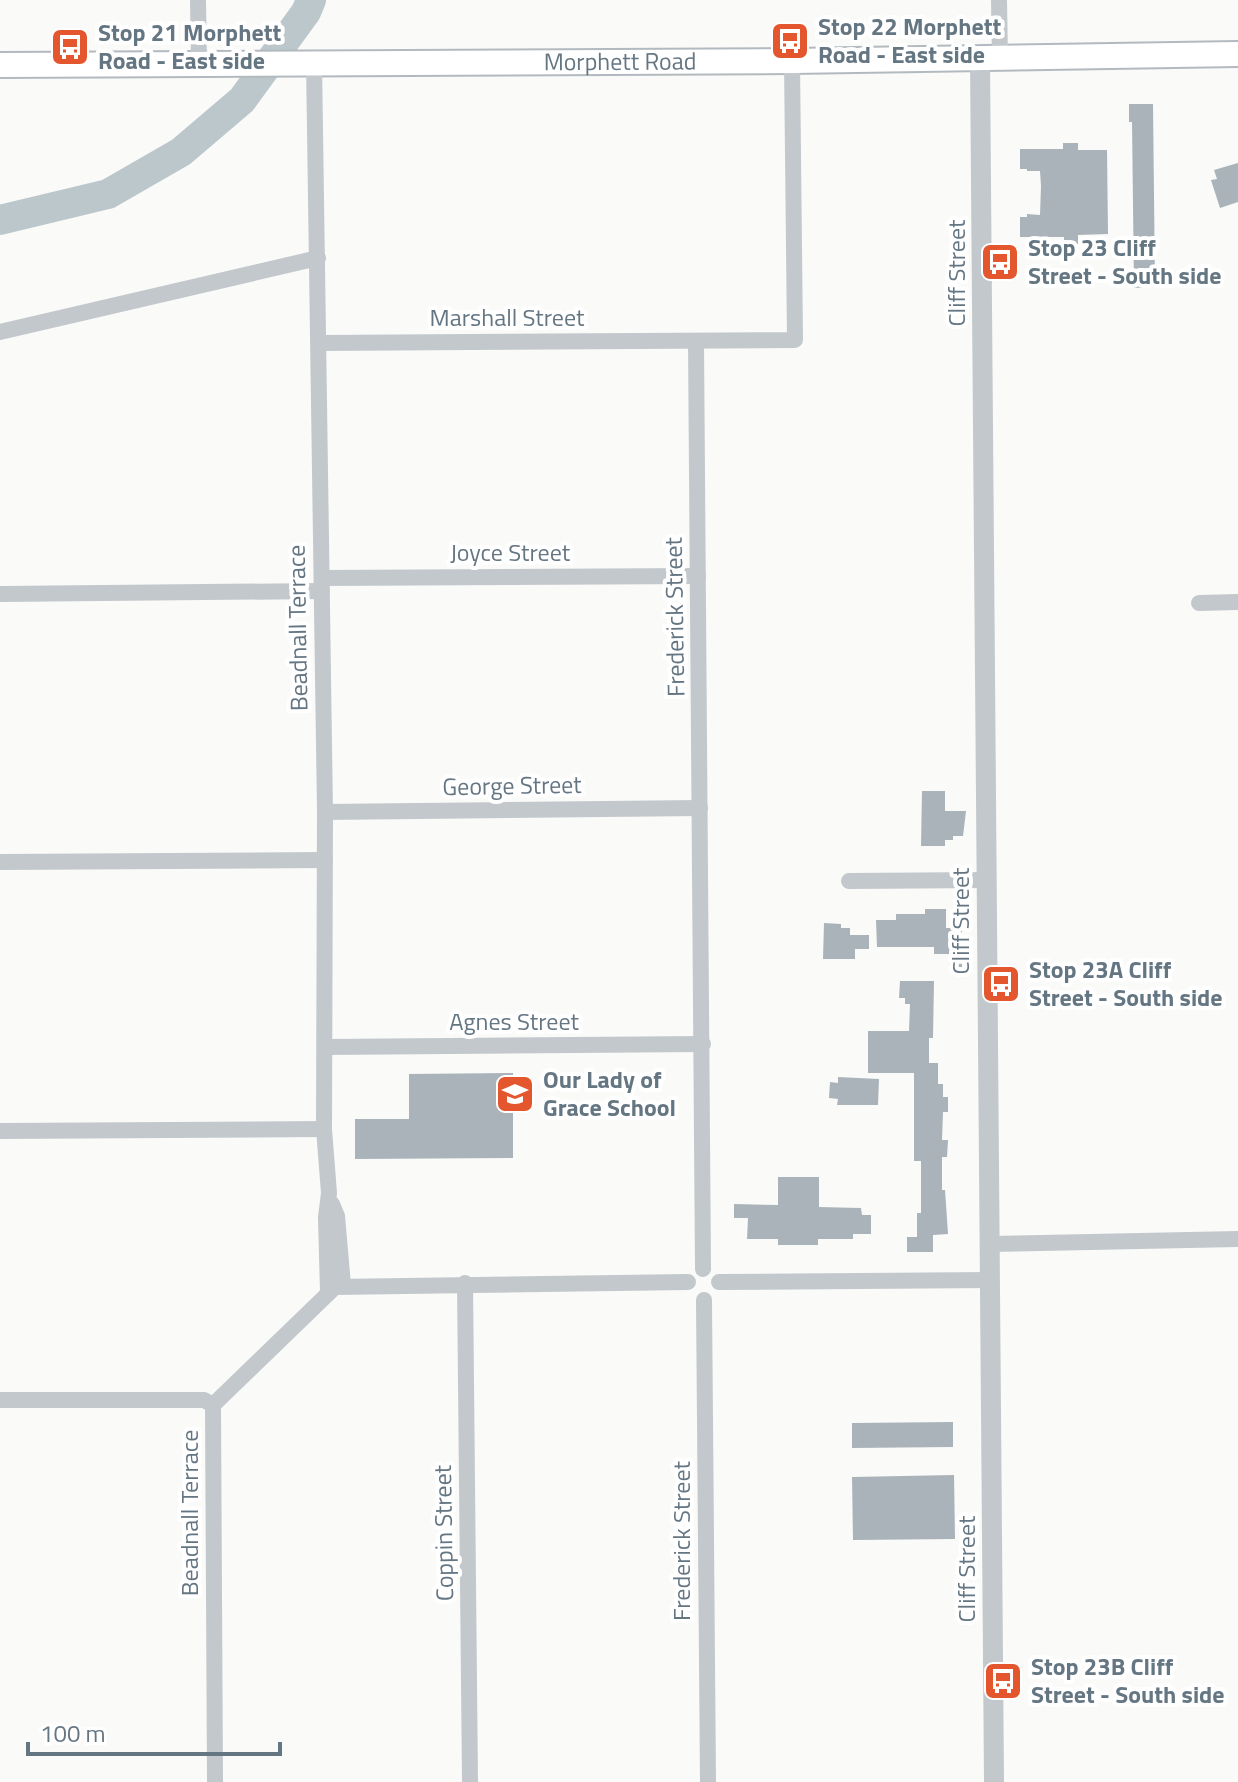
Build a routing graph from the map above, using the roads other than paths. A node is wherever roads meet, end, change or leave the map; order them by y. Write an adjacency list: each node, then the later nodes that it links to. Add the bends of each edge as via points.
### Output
1 (198, 0): 7 (street)
2 (999, 0): 4 (street)
3 (1238, 54): 4 (main road, Morphett Road)
4 (990, 59): 5 (main road, Morphett Road); 22 (street, Cliff Street, via 982,180)
5 (792, 61): 6 (main road, Morphett Road); 11 (street, via 795,340)
6 (305, 62): 7 (main road, Morphett Road); 9 (street, Beadnall Terrace)
7 (199, 64): 8 (main road, Morphett Road)
8 (0, 65)
9 (318, 258): 10 (street); 12 (street, Beadnall Terrace)
10 (0, 332)
11 (696, 342): 12 (street, Marshall Street); 13 (street, Frederick Street)
12 (319, 343): 14 (street, Beadnall Terrace)
13 (698, 576): 14 (street, Joyce Street); 18 (street, Frederick Street)
14 (322, 584): 15 (street, Joyce Street); 19 (street, Beadnall Terrace)
15 (0, 594)
16 (1238, 602): 17 (street)
17 (1199, 603)
18 (700, 808): 19 (street, George Street); 24 (street, Frederick Street)
19 (325, 812): 20 (street, Beadnall Terrace)
20 (325, 860): 21 (street); 25 (street, Beadnall Terrace)
21 (0, 862)
22 (987, 880): 23 (street); 29 (street, Cliff Street)
23 (849, 881)
24 (703, 1044): 25 (street, Agnes Street); 30 (street, Frederick Street)
25 (325, 1047): 26 (street, Beadnall Terrace)
26 (324, 1129): 27 (street); 35 (street, Beadnall Terrace, via 326,1217)
27 (0, 1131)
28 (1238, 1239): 29 (street)
29 (990, 1244): 31 (street, Cliff Street)
30 (703, 1269): 32 (street); 33 (street)
31 (991, 1280): 33 (street); 42 (street, Cliff Street)
32 (688, 1282): 34 (street); 36 (street, via 694,1297)
33 (719, 1282): 36 (street, via 714,1296)
34 (465, 1283): 35 (street); 40 (street, Coppin Street)
35 (335, 1289): 38 (street, Beadnall Terrace)
36 (704, 1300): 41 (street, Frederick Street)
37 (0, 1400): 38 (street, via 204,1400)
38 (213, 1405): 39 (street, Beadnall Terrace)
39 (215, 1782)
40 (470, 1782)
41 (708, 1782)
42 (994, 1782)

